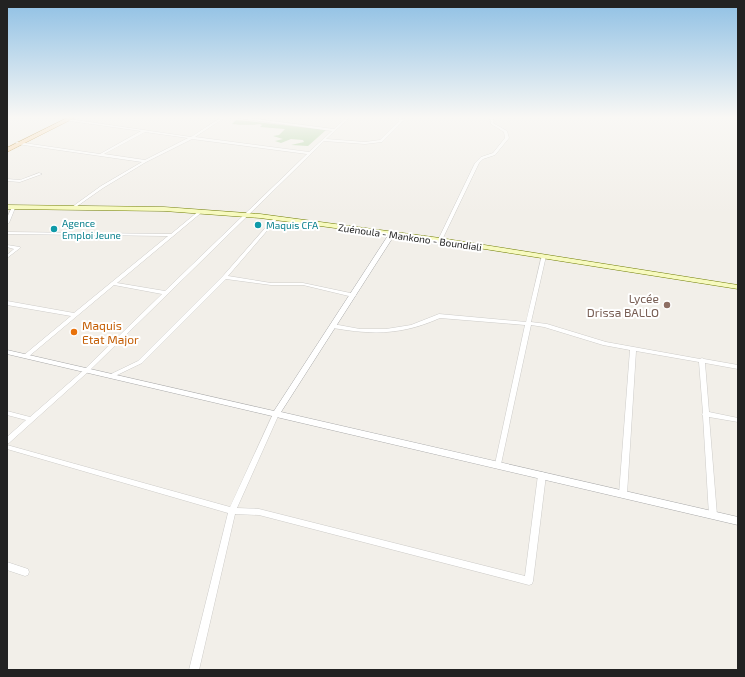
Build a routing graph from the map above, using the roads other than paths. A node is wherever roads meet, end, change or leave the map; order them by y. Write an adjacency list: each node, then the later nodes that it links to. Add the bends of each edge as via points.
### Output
1 (68, 150): 8 (street)
2 (109, 150): 8 (street)
3 (168, 150): 9 (street)
4 (283, 150): 7 (street)
5 (313, 150): 7 (street)
6 (498, 150): 21 (street, via 477,163)
7 (310, 153): 15 (street)
8 (101, 154): 9 (street)
9 (145, 161): 13 (street)
10 (40, 174): 11 (street, via 20,181)
11 (7, 180)
12 (10, 208): 13 (main road, Zuénoula - Mankono - Boundiali); 17 (street)
13 (73, 208): 14 (main road, Zuénoula - Mankono - Boundiali)
14 (202, 211): 15 (main road, Zuénoula - Mankono - Boundiali); 20 (street)
15 (244, 215): 16 (main road, Zuénoula - Mankono - Boundiali); 28 (street)
16 (276, 218): 19 (main road, Zuénoula - Mankono - Boundiali); 25 (street)
17 (7, 223)
18 (7, 233): 20 (street)
19 (392, 234): 21 (main road, Zuénoula - Mankono - Boundiali); 29 (street)
20 (171, 235): 26 (street)
21 (440, 240): 23 (main road, Zuénoula - Mankono - Boundiali)
22 (7, 246): 24 (street, via 18,248)
23 (544, 256): 27 (main road, Zuénoula - Mankono - Boundiali); 32 (street)
24 (7, 257)
25 (225, 277): 29 (street, via 263,284 303,284); 40 (street, via 146,357)
26 (114, 284): 28 (street); 31 (street)
27 (738, 287)
28 (165, 293): 39 (street)
29 (353, 295): 33 (street)
30 (7, 303): 31 (street)
31 (74, 316): 36 (street)
32 (528, 325): 33 (street, via 439,316 395,331 356,331); 34 (street, via 545,326); 48 (street)
33 (332, 326): 42 (street)
34 (633, 349): 37 (street); 50 (street)
35 (7, 352): 36 (street)
36 (26, 356): 39 (street)
37 (702, 360): 38 (street); 43 (street)
38 (738, 367)
39 (87, 370): 40 (street); 44 (street)
40 (113, 375): 42 (street)
41 (7, 413): 44 (street)
42 (276, 414): 48 (street); 51 (street)
43 (705, 414): 45 (street); 52 (street)
44 (31, 419): 46 (street)
45 (738, 420)
46 (7, 442)
47 (7, 447): 51 (street)
48 (498, 464): 49 (street)
49 (542, 475): 50 (street); 51 (street, via 529,581 259,512)
50 (623, 494): 52 (street)
51 (232, 511): 56 (street)
52 (713, 515): 53 (street)
53 (738, 521)
54 (7, 566): 55 (street)
55 (26, 572)
56 (194, 670)

